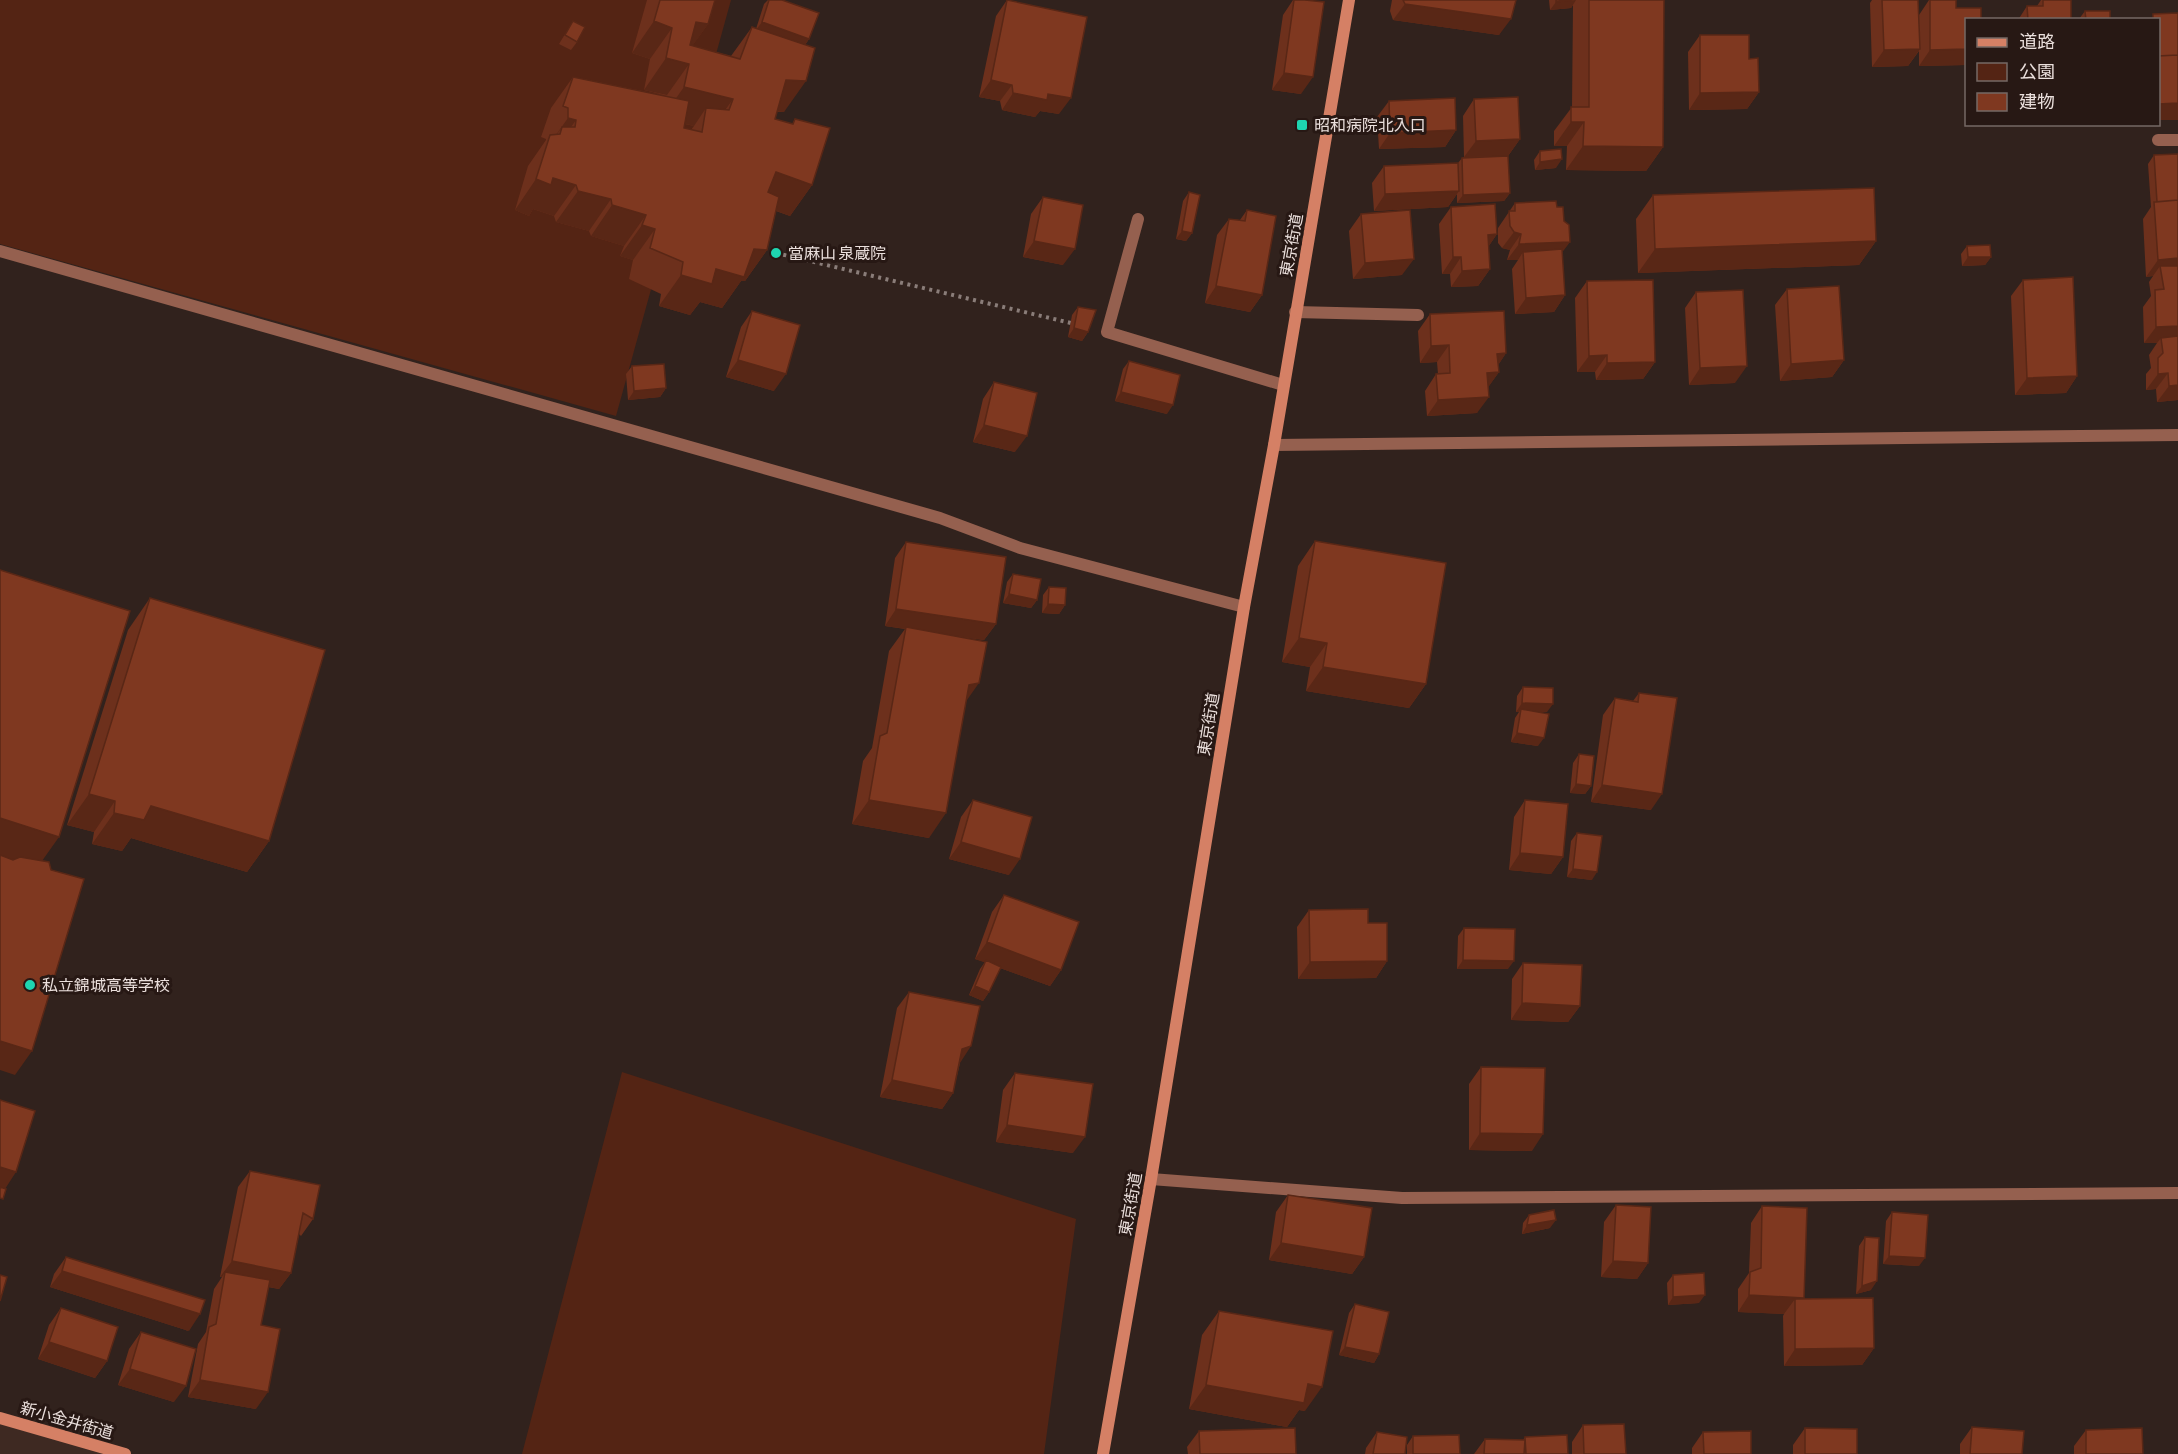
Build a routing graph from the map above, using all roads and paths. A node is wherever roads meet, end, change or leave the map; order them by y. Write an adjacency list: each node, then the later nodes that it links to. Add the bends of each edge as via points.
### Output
1 (1349, 0): 7 (main road, 東京街道)
2 (2158, 140): 3 (street)
3 (2178, 140)
4 (1138, 219): 9 (street)
5 (0, 251): 13 (street, via 940,518 1020,548)
6 (776, 253): 9 (path)
7 (1295, 312): 8 (street); 10 (main road, 東京街道)
8 (1418, 315)
9 (1107, 332): 10 (street)
10 (1283, 385): 12 (main road, 東京街道)
11 (2178, 435): 12 (street)
12 (1274, 445): 13 (main road, 東京街道)
13 (1244, 607): 14 (main road, 東京街道)
14 (1151, 1179): 15 (street, via 1402,1198); 18 (main road, 東京街道)
15 (2178, 1193)
16 (0, 1418): 17 (main road, 新小金井街道)
17 (125, 1454)
18 (1103, 1454)

